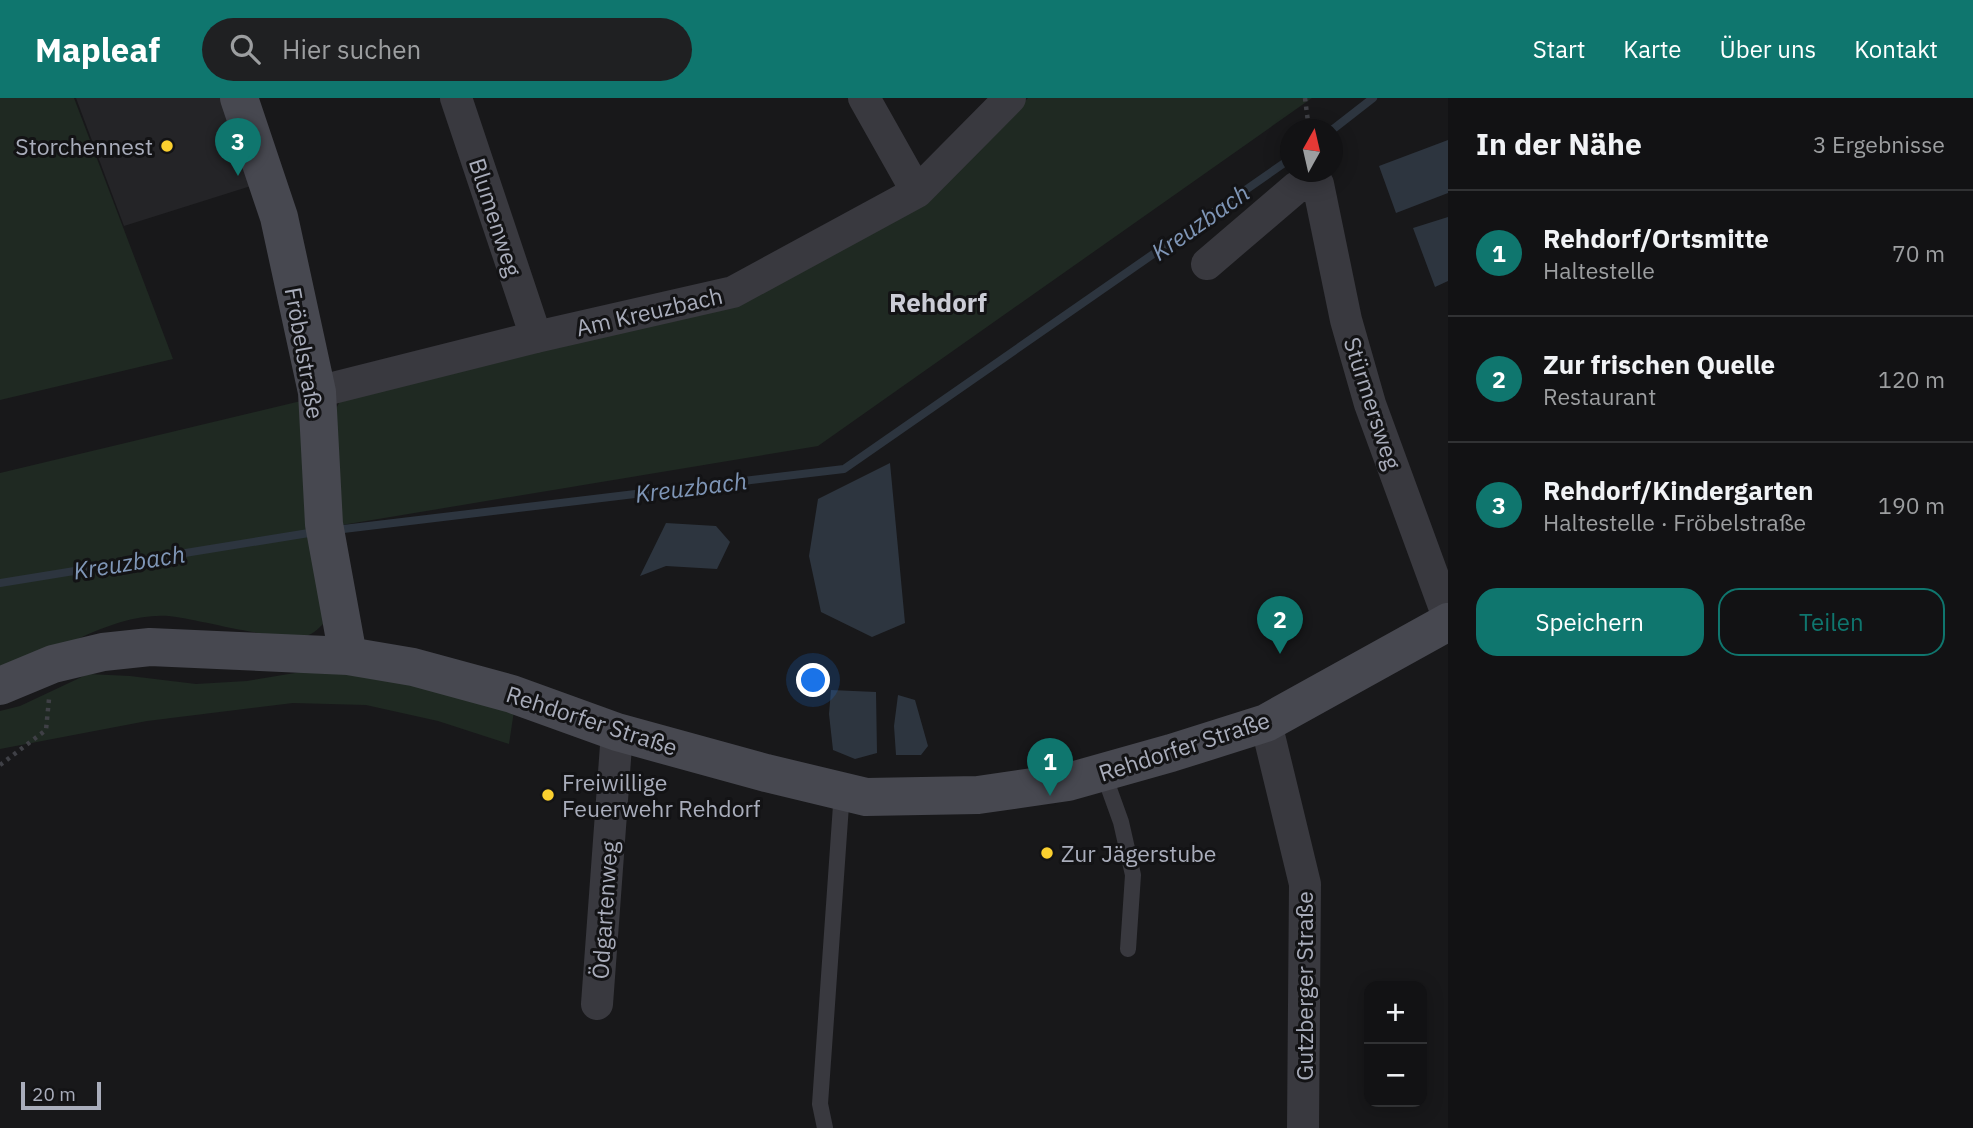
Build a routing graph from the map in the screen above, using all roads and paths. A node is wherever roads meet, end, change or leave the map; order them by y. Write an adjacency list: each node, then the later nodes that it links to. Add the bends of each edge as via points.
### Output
1 (239, 98): 10 (street, Fröbelstraße, via 279,217)
2 (456, 98): 9 (street, Blumenweg)
3 (864, 98): 7 (street)
4 (1010, 98): 7 (street, Am Kreuzbach)
5 (1305, 98): 6 (path)
6 (1307, 119)
7 (917, 192): 9 (street, Am Kreuzbach, via 733,292)
8 (1207, 264): 11 (street, Stürmersweg, via 1297,187 1318,184 1346,320 1370,404)
9 (536, 337): 10 (street, Am Kreuzbach)
10 (317, 392): 13 (street, Fröbelstraße, via 327,539)
11 (1448, 617)
12 (1448, 622): 16 (street, Rehdorfer Straße)
13 (348, 656): 14 (street, Rehdorfer Straße, via 150,647); 17 (street, Rehdorfer Straße, via 413,667 512,694)
14 (54, 664): 15 (street, Rehdorfer Straße); 18 (path, via 46,730)
15 (0, 686)
16 (1266, 723): 19 (street, Rehdorfer Straße); 24 (street, Gutzberger Straße, via 1305,884)
17 (617, 732): 20 (street, Rehdorfer Straße); 22 (street, Ödgartenweg)
18 (0, 765)
19 (1103, 772): 20 (street, Rehdorfer Straße, via 1068,782 978,795 866,797); 21 (lane, via 1133,875)
20 (842, 791): 23 (lane, via 820,1104)
21 (1128, 949)
22 (597, 1004)
23 (825, 1128)
24 (1303, 1128)

